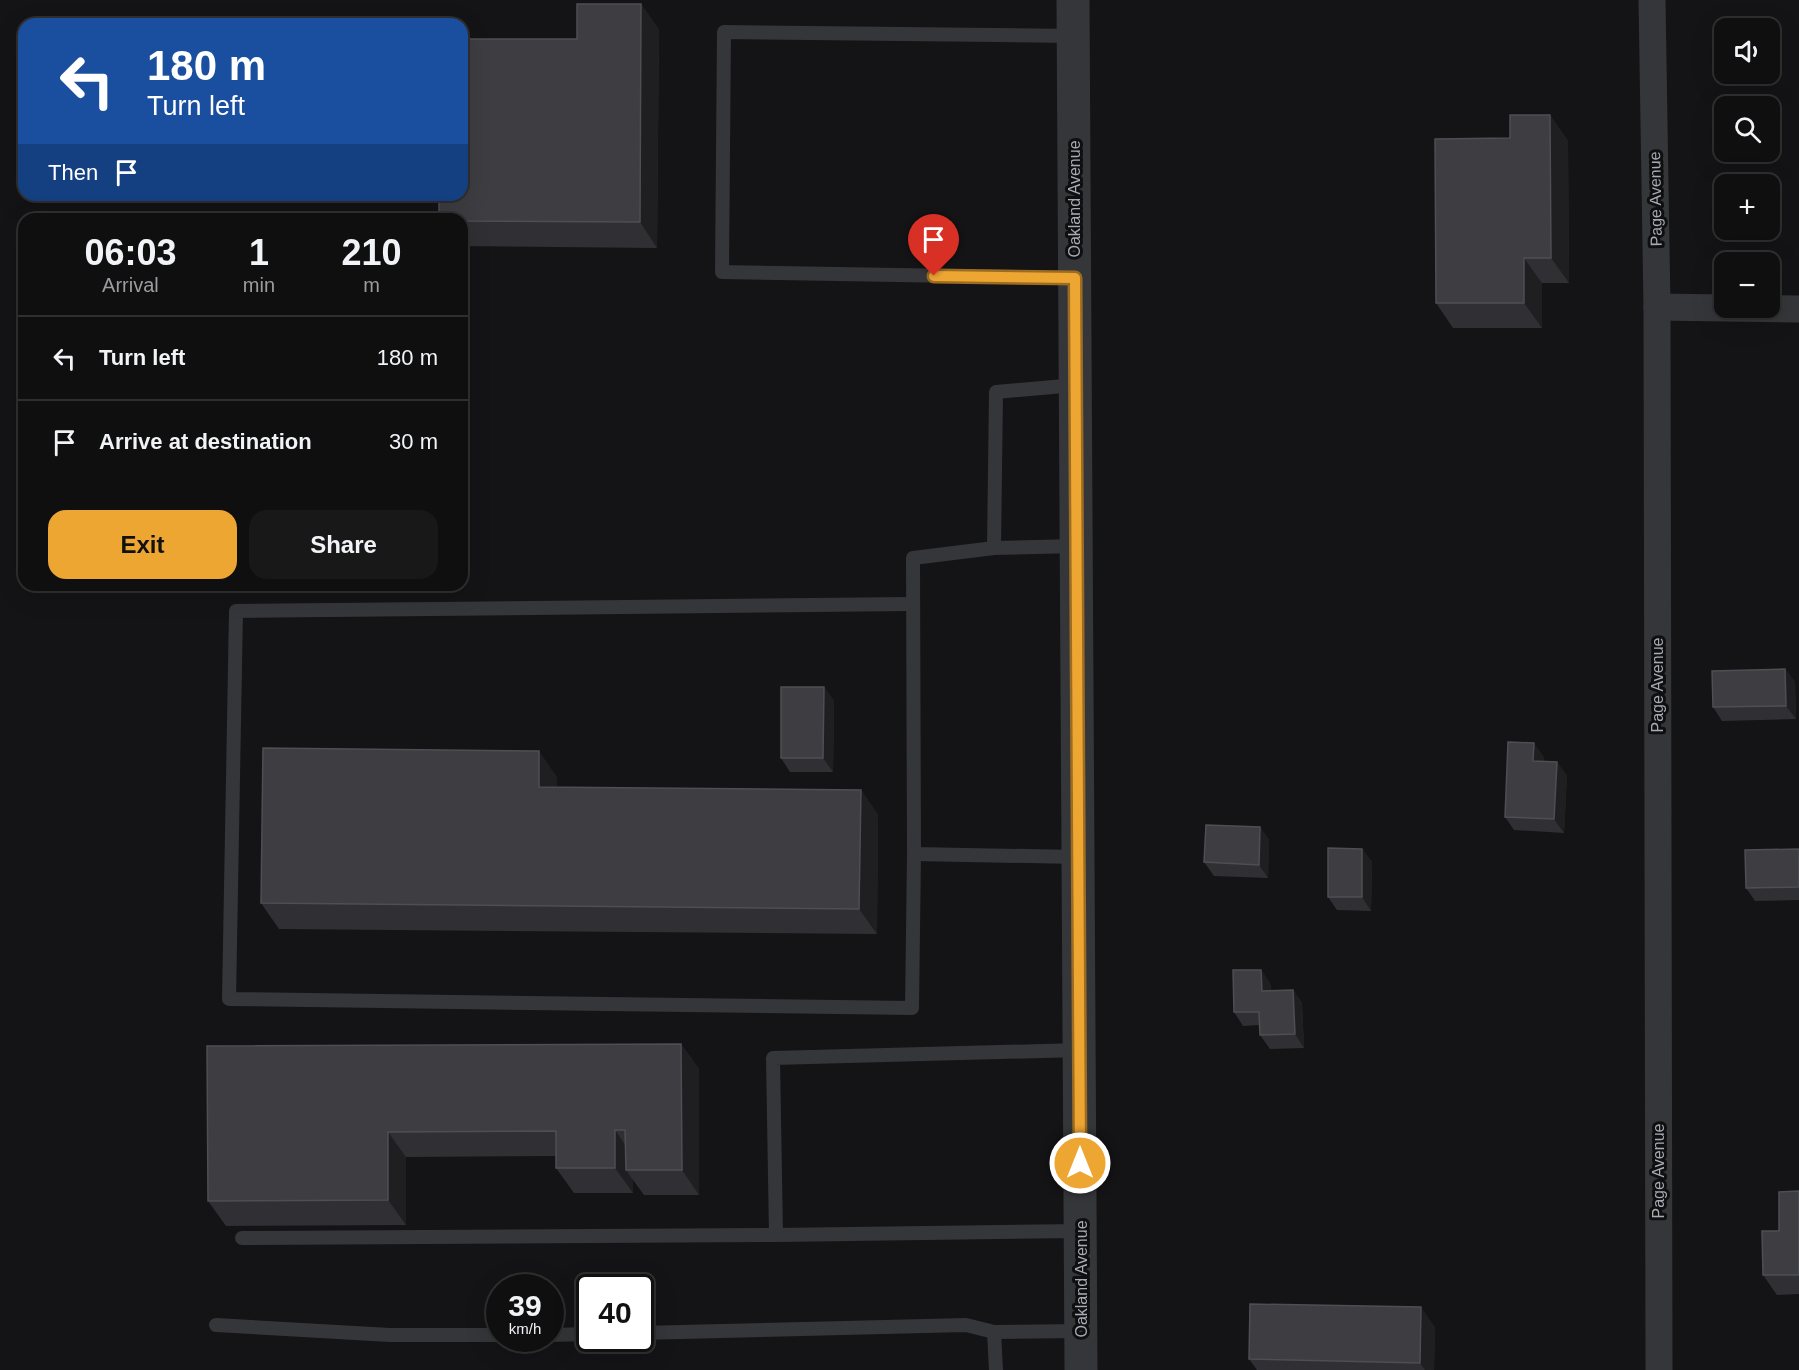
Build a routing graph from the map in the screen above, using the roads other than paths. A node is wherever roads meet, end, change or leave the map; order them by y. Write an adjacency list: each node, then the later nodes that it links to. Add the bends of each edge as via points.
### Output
1 (1073, 0): 3 (street, Oakland Avenue)
2 (1652, 0): 5 (street, Page Avenue)
3 (1073, 36): 4 (street, Oakland Avenue); 4 (lane, via 724,32 722,272)
4 (1075, 278): 7 (street, Oakland Avenue)
5 (1657, 307): 6 (street); 24 (street, Page Avenue)
6 (1799, 309)
7 (1076, 385): 8 (street, Oakland Avenue); 9 (lane, via 996,392)
8 (1076, 546): 9 (lane); 12 (street, Oakland Avenue)
9 (994, 548): 10 (lane, via 913,558)
10 (912, 604): 11 (lane); 11 (lane, via 236,611 229,999 912,1008)
11 (914, 854): 12 (lane)
12 (1078, 857): 13 (street, Oakland Avenue)
13 (1080, 1050): 14 (street, Oakland Avenue); 15 (lane, via 773,1058)
14 (1080, 1231): 15 (lane); 18 (street, Oakland Avenue)
15 (776, 1235): 16 (lane)
16 (242, 1238)
17 (216, 1324): 21 (lane, via 390,1335)
18 (1081, 1331): 19 (lane); 23 (street, Oakland Avenue)
19 (994, 1332): 20 (lane, via 966,1324); 22 (lane)
20 (654, 1333)
21 (486, 1335)
22 (996, 1370)
23 (1081, 1370)
24 (1659, 1370)

